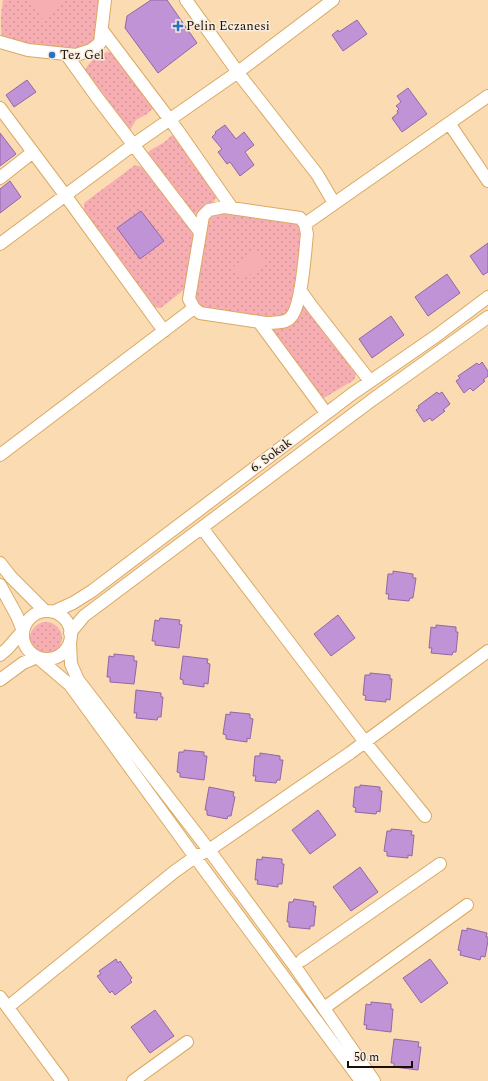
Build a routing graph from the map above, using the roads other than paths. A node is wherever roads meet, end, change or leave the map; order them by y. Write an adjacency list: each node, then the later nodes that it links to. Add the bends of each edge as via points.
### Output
1 (105, 0): 4 (street)
2 (186, 0): 7 (street)
3 (333, 0): 7 (street)
4 (102, 30): 6 (street, via 100,43 91,50 76,55); 10 (street)
5 (0, 42): 6 (street, via 28,50)
6 (66, 54): 12 (street)
7 (238, 72): 10 (street); 17 (street, via 317,174)
8 (488, 96): 11 (street)
9 (0, 108): 13 (street)
10 (169, 119): 12 (street); 18 (street)
11 (449, 123): 15 (street); 17 (street)
12 (133, 145): 16 (street); 20 (street)
13 (33, 152): 14 (street); 16 (street)
14 (0, 178)
15 (488, 181)
16 (65, 195): 21 (street); 27 (street)
17 (334, 203): 19 (street)
18 (232, 208): 19 (street, via 300,218); 20 (street, via 209,210 203,216)
19 (305, 224): 22 (street, via 308,234)
20 (200, 232): 24 (street, via 189,299)
21 (0, 244)
22 (300, 290): 26 (street, via 293,315 289,319); 28 (street)
23 (488, 297): 28 (street, 6. Sokak)
24 (194, 308): 26 (street, via 200,313); 27 (street)
25 (488, 317): 31 (street, 6. Sokak, via 372,400)
26 (259, 322): 29 (street)
27 (164, 331): 30 (street)
28 (370, 381): 29 (street, 6. Sokak)
29 (326, 413): 34 (street, 6. Sokak, via 92,591 73,603)
30 (0, 455)
31 (202, 528): 36 (street, 6. Sokak, via 84,616); 41 (street)
32 (0, 563): 34 (street, via 11,578)
33 (0, 585): 35 (street)
34 (49, 612): 35 (street, via 31,617); 36 (street, via 60,615 66,621)
35 (23, 630): 38 (street); 39 (street, via 25,646)
36 (70, 638): 39 (street, via 66,650 60,655 53,659); 43 (street, via 71,664 78,680)
37 (488, 651): 41 (street)
38 (0, 655)
39 (37, 657): 40 (street); 44 (street, via 70,685)
40 (0, 680)
41 (365, 742): 42 (street); 43 (street)
42 (425, 816)
43 (209, 850): 44 (street); 47 (street)
44 (195, 857): 48 (street); 50 (street)
45 (440, 864): 47 (street)
46 (467, 905): 51 (street)
47 (299, 964): 48 (street); 51 (street)
48 (284, 977): 55 (street)
49 (0, 997): 50 (street)
50 (8, 1007): 53 (street)
51 (324, 1008): 56 (street)
52 (187, 1042): 54 (street)
53 (62, 1081)
54 (133, 1081)
55 (361, 1081)
56 (374, 1081)

